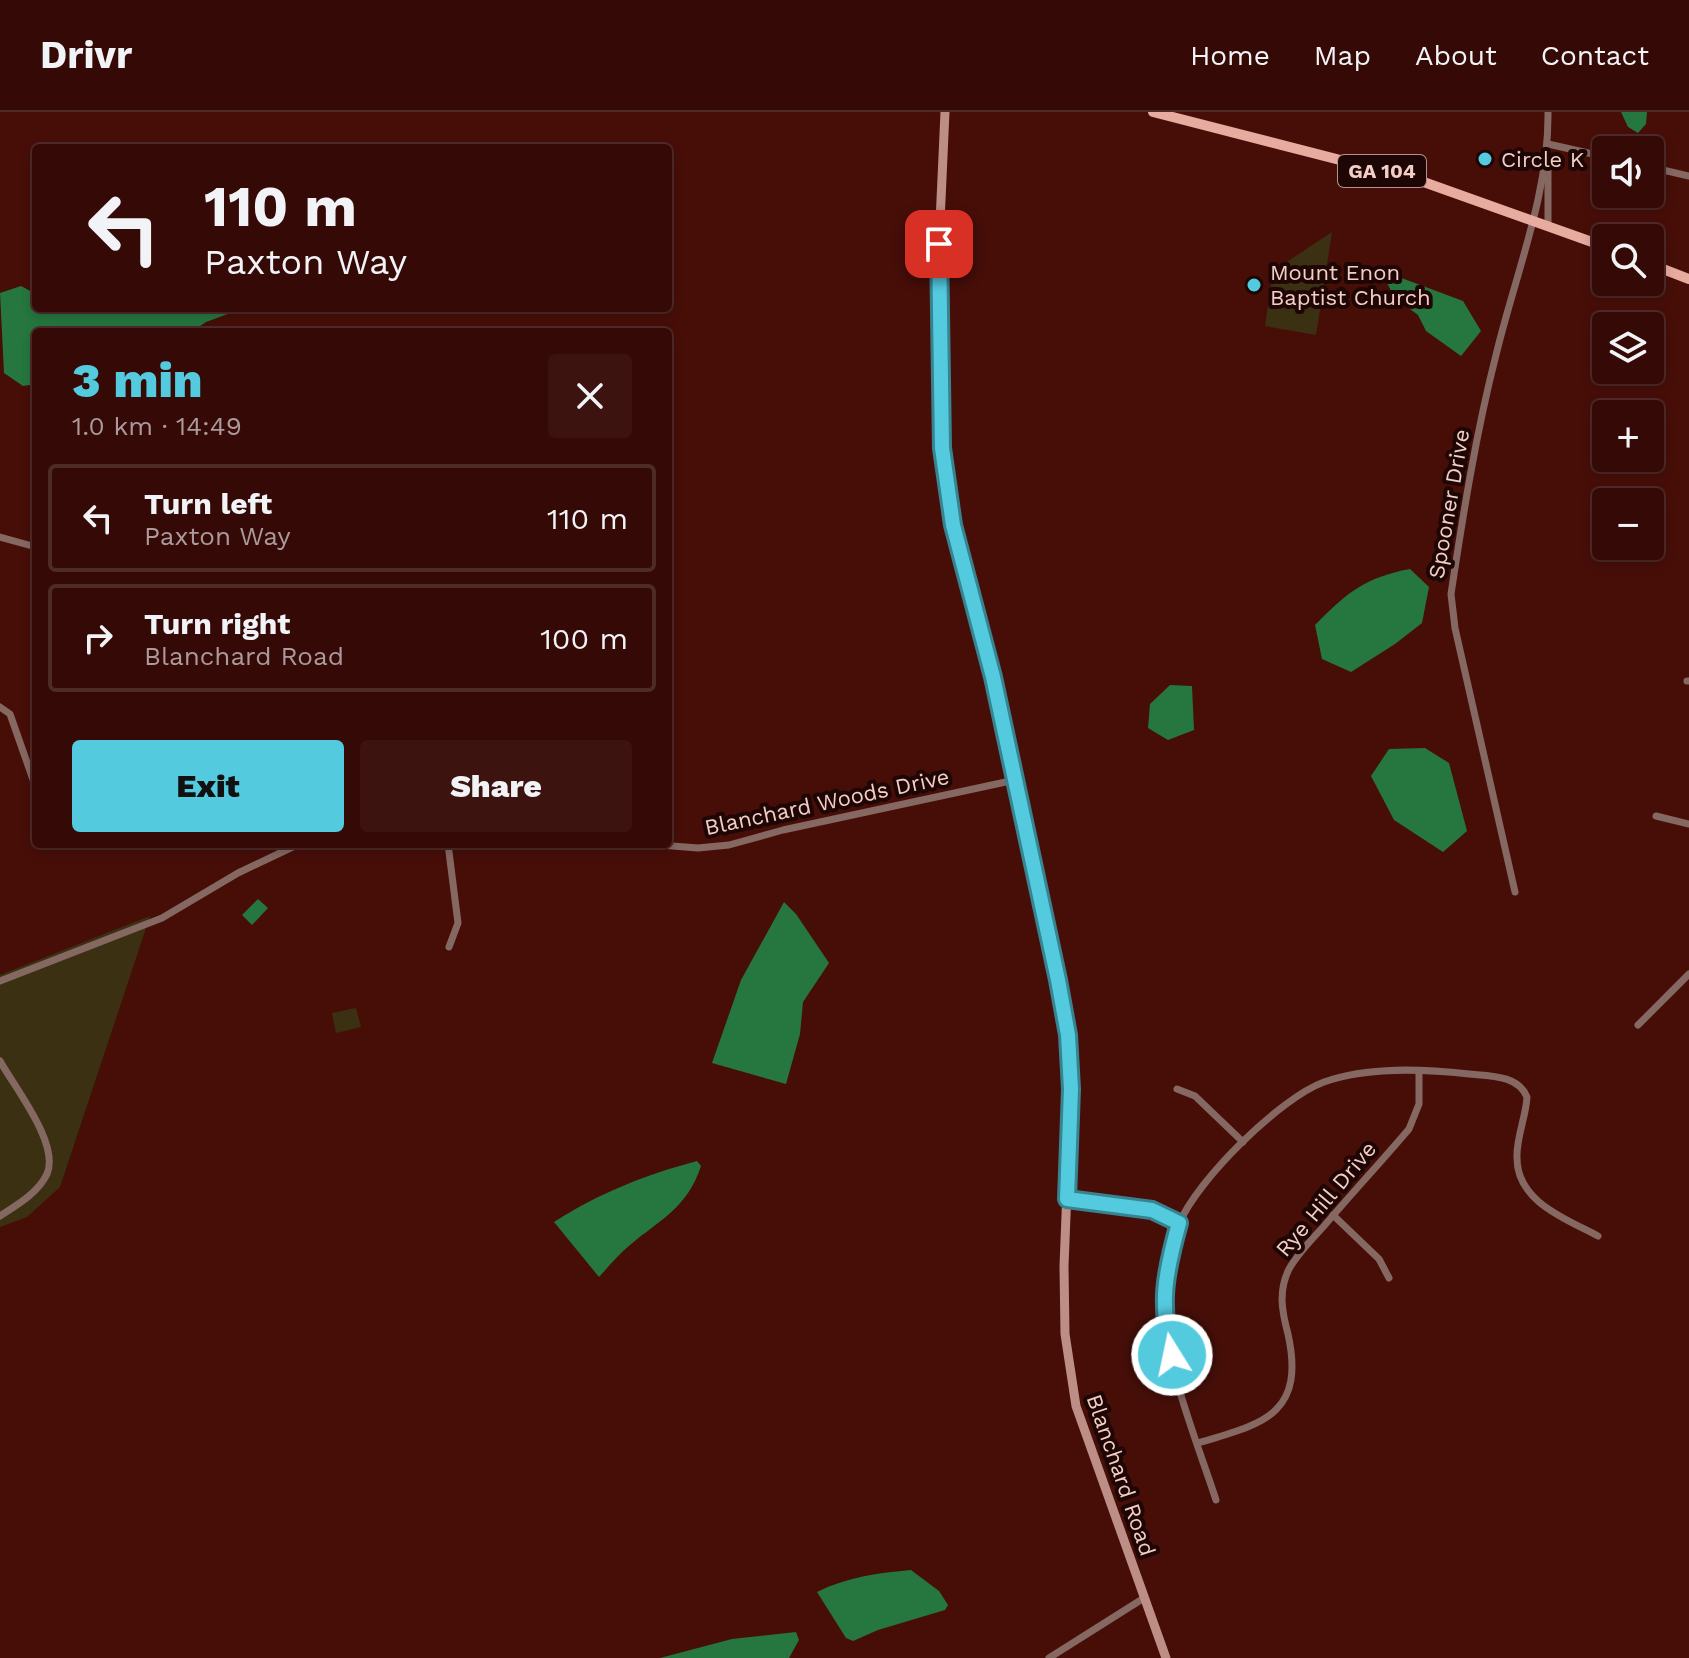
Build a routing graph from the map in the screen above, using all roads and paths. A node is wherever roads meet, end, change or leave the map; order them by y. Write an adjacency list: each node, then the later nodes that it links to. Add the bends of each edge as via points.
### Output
1 (945, 112): 17 (street, Blanchard Road, via 939,244 942,448 953,525)
2 (1153, 112): 8 (main road, GA 104, via 1418,180)
3 (1548, 112): 4 (street)
4 (1548, 144): 5 (street); 8 (street, Spooner Drive); 9 (street)
5 (1592, 154)
6 (1664, 170): 7 (street)
7 (1689, 176)
8 (1533, 219): 9 (main road, GA 104); 23 (street, Spooner Drive, via 1495,357 1451,594)
9 (1548, 224): 10 (main road, GA 104)
10 (1592, 241)
11 (1664, 269): 12 (main road)
12 (1689, 279)
13 (0, 537): 14 (street)
14 (32, 546)
15 (0, 707): 16 (street, via 10,714)
16 (32, 777)
17 (1015, 780): 20 (street, Blanchard Woods Drive, via 729,845); 32 (street, Blanchard Road, via 1068,1035)
18 (1656, 816): 19 (street)
19 (1689, 824)
20 (672, 846)
21 (291, 848): 26 (street, via 162,918)
22 (449, 848): 24 (street, via 458,923)
23 (1515, 892)
24 (449, 947)
25 (1689, 974): 27 (street)
26 (0, 981)
27 (1638, 1025)
28 (0, 1061): 34 (street, via 51,1155 42,1183)
29 (1419, 1071): 31 (street, via 1362,1073 1324,1082 1292,1099); 33 (street, Rye Hill Drive, via 1419,1104 1409,1129); 36 (street, via 1488,1076 1515,1081 1524,1089 1526,1115 1516,1159 1521,1177 1536,1201)
30 (1177, 1089): 31 (street, via 1195,1096)
31 (1243, 1142): 35 (street, via 1197,1192)
32 (1067, 1199): 35 (street, via 1152,1210); 40 (street, Blanchard Road, via 1065,1334 1076,1406)
33 (1333, 1215): 37 (street, via 1379,1259); 38 (street, Rye Hill Drive, via 1298,1255 1282,1285 1292,1370 1284,1400 1272,1416 1253,1426)
34 (0, 1216)
35 (1179, 1223): 38 (street, via 1163,1293 1165,1320)
36 (1598, 1236)
37 (1389, 1278)
38 (1198, 1443): 39 (street)
39 (1216, 1500)
40 (1144, 1598): 41 (street); 42 (street, Blanchard Road)
41 (1049, 1658)
42 (1166, 1658)

